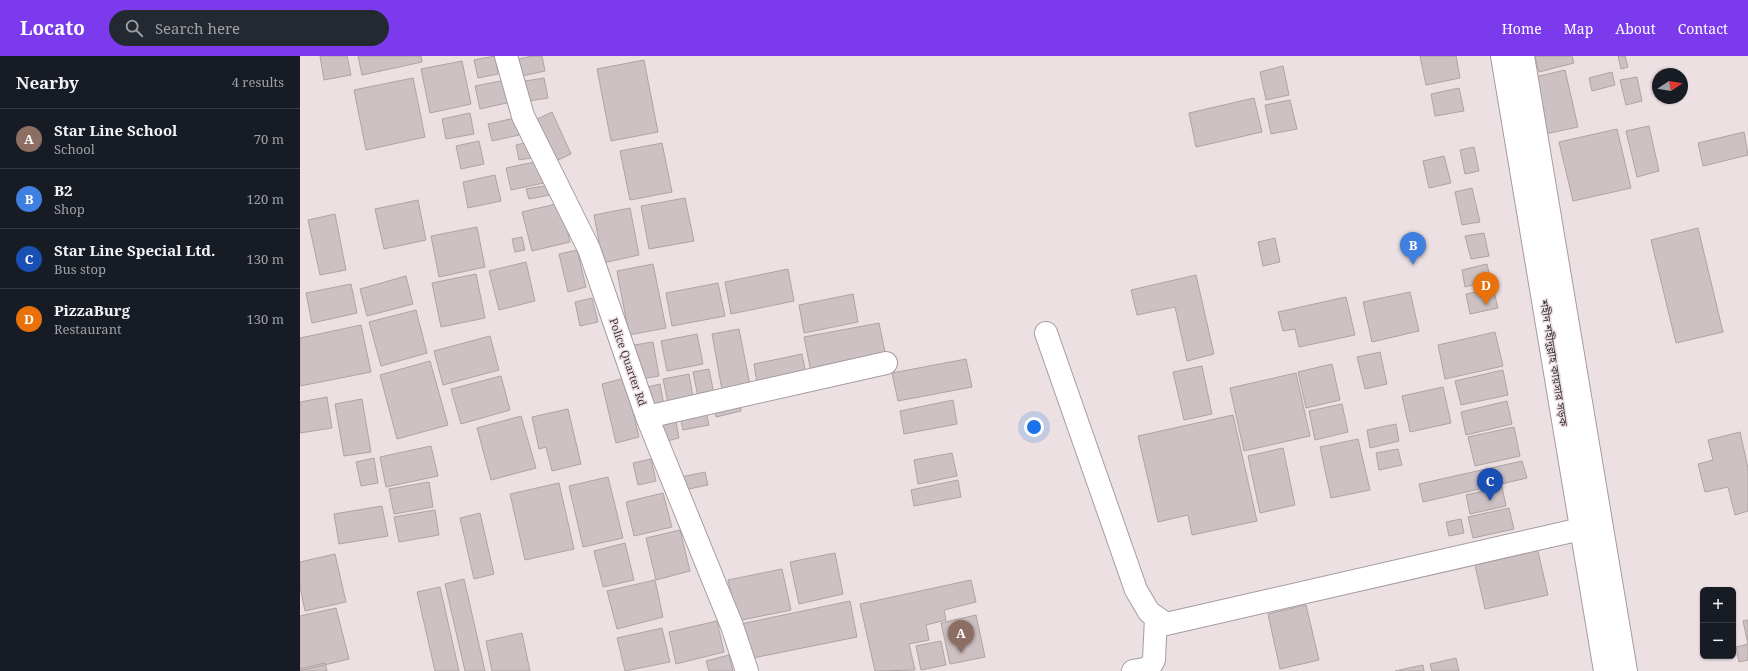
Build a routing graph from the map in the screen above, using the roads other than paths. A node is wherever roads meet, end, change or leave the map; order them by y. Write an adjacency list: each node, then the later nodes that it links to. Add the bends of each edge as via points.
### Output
1 (506, 56): 6 (street, Police Quarter Rd, via 523,116 589,249)
2 (1502, 56): 7 (street, শহীদ শহীদুল্লাহ কায়সার সড়ক)
3 (1523, 56): 12 (street, শহীদ শহীদুল্লাহ কায়সার সড়ক)
4 (1046, 333): 8 (street, via 1136,590 1149,612)
5 (886, 363): 6 (street)
6 (647, 417): 9 (street, Police Quarter Rd, via 732,626)
7 (1581, 529): 8 (street, via 1166,624); 11 (street, শহীদ শহীদুল্লাহ কায়সার সড়ক)
8 (1156, 617): 10 (street, via 1154,660 1148,668)
9 (747, 671)
10 (1133, 671)
11 (1605, 671)
12 (1626, 671)

